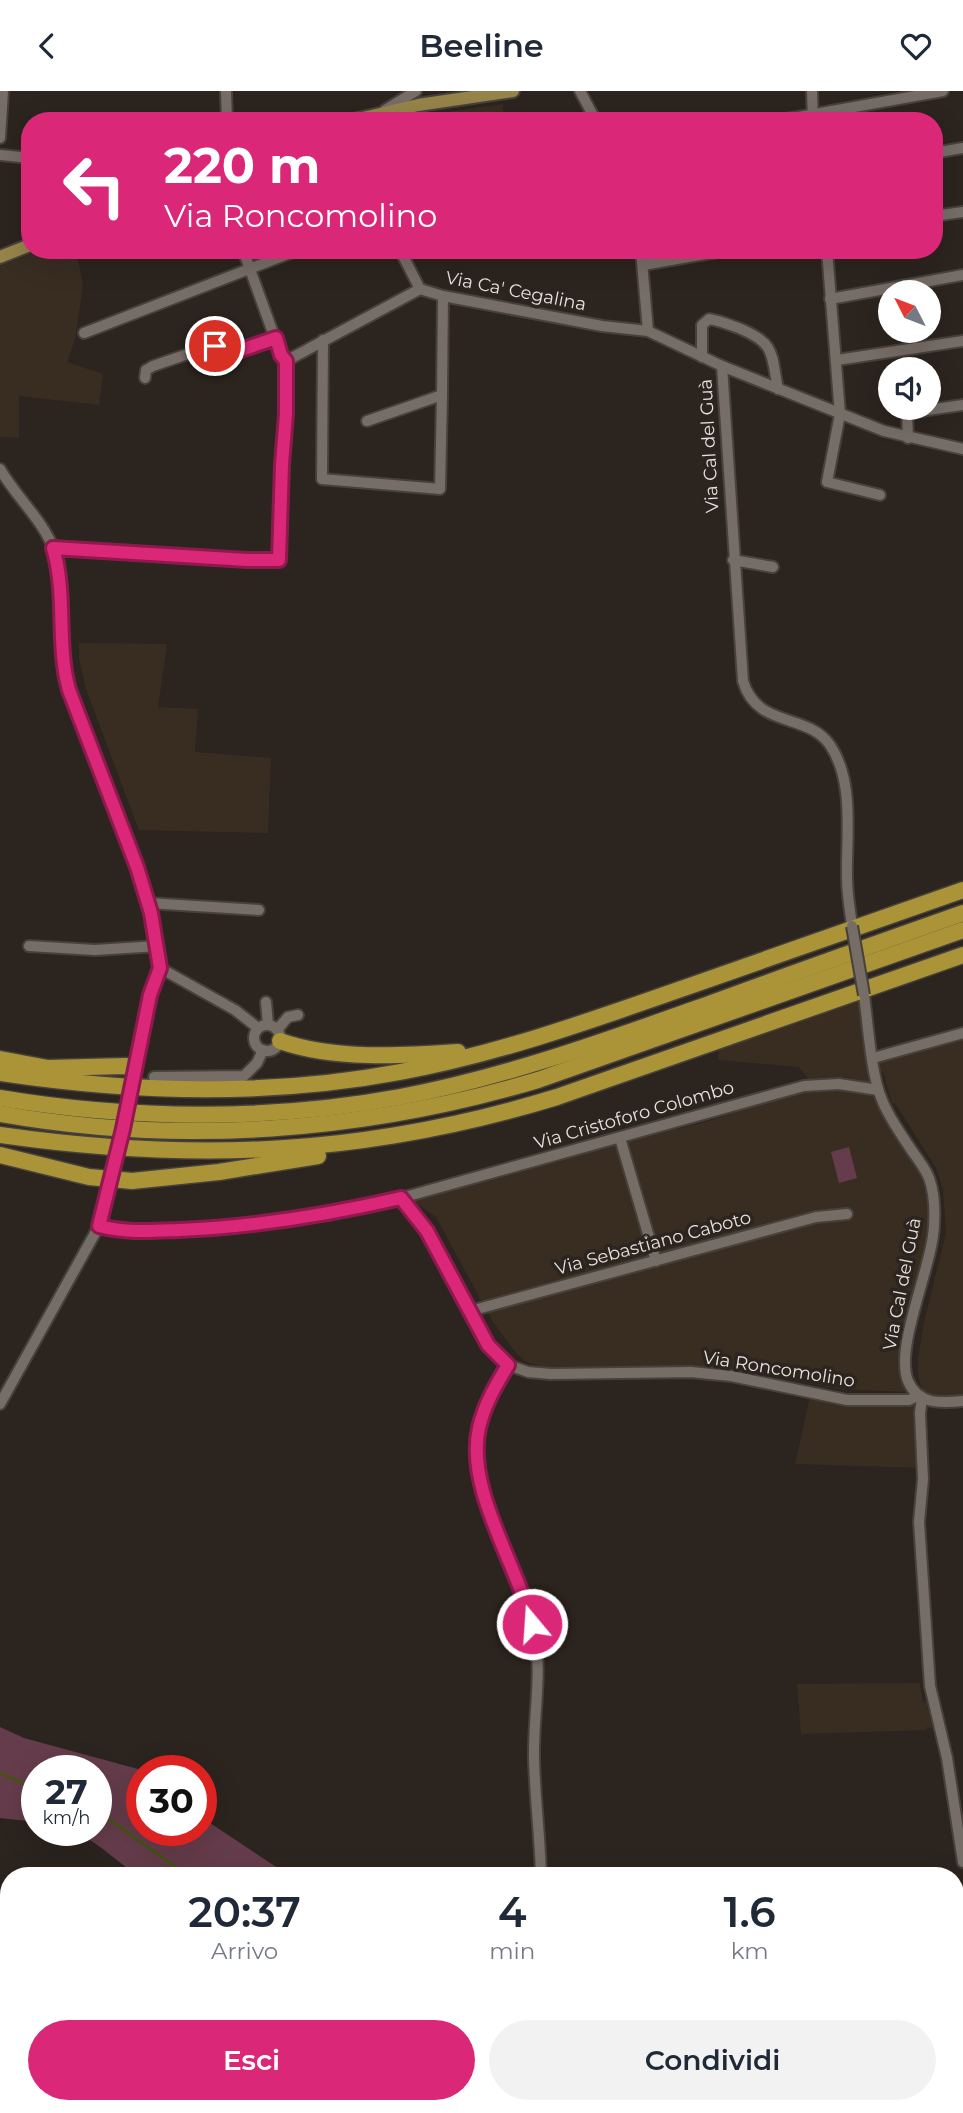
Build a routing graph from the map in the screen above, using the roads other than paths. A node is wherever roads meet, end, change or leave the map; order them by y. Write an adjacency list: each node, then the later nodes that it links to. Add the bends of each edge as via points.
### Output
1 (3, 91): 14 (street)
2 (226, 91): 8 (street)
3 (513, 91): 10 (main road)
4 (580, 91): 11 (street)
5 (812, 91): 12 (street)
6 (943, 91): 13 (street)
7 (408, 93): 9 (street)
8 (227, 112)
9 (381, 112)
10 (385, 112)
11 (591, 112)
12 (813, 112)
13 (842, 112)
14 (0, 138)
15 (963, 148): 16 (street)
16 (943, 151)
17 (0, 155): 18 (street)
18 (21, 157)
19 (963, 212): 20 (street)
20 (943, 215)
21 (21, 249): 22 (main road)
22 (0, 257)
23 (246, 259): 30 (street)
24 (275, 259): 30 (street)
25 (405, 259): 32 (street, Via Ca' Cegalina)
26 (642, 259): 29 (street)
27 (677, 259): 29 (street)
28 (828, 259): 34 (street)
29 (643, 265): 35 (street)
30 (250, 269): 36 (street); 37 (street)
31 (963, 275): 34 (street)
32 (420, 289): 33 (street, Via Ca' Cegalina); 38 (street)
33 (443, 296): 35 (street, Via Ca' Cegalina); 46 (street)
34 (830, 299): 41 (street)
35 (648, 331): 40 (street, Via Cal del Guà)
36 (84, 333)
37 (276, 338): 42 (street); 44 (street, via 238,351 211,346 153,366 146,370)
38 (323, 340): 42 (street); 46 (street, via 322,479 440,489)
39 (963, 341): 41 (street)
40 (702, 357): 43 (street, Via Cal del Guà); 45 (street, via 702,325 709,319 720,320 765,343)
41 (837, 360): 48 (street)
42 (286, 361): 54 (street, via 278,561)
43 (722, 366): 45 (street); 55 (street, Via Cal del Guà)
44 (145, 378)
45 (778, 389): 48 (street)
46 (442, 395): 49 (street)
47 (963, 405): 50 (street, via 907,413)
48 (840, 414): 50 (street); 53 (street, via 827,482)
49 (368, 421)
50 (908, 438): 51 (street)
51 (963, 449)
52 (0, 469): 54 (street)
53 (880, 495)
54 (53, 548): 58 (street, via 61,586 63,669)
55 (733, 561): 56 (street); 72 (street, Via Cal del Guà, bridge, via 745,689 767,713 817,732 830,745 844,782 847,882)
56 (773, 567)
57 (963, 890): 68 (highway)
58 (148, 902): 59 (street); 63 (street)
59 (259, 910)
60 (963, 913): 78 (highway, via 586,1047 500,1074 411,1094 324,1108 205,1114 98,1110)
61 (963, 930): 80 (highway, via 550,1076 411,1112 299,1127 205,1132 93,1127)
62 (29, 946): 63 (street, via 95,950)
63 (158, 946): 65 (street)
64 (963, 955): 79 (highway)
65 (160, 968): 69 (street); 74 (street)
66 (266, 1002): 69 (street)
67 (298, 1016): 69 (street, via 288,1017)
68 (596, 1019): 69 (highway, via 458,1052 383,1055 313,1049); 75 (highway, via 450,1062 288,1086 179,1090)
69 (271, 1031): 71 (street, via 275,1048); 71 (street, via 254,1041)
70 (963, 1033): 72 (street)
71 (262, 1050): 76 (street, via 244,1076)
72 (873, 1058): 77 (street, Via Cal del Guà)
73 (0, 1059): 74 (highway, via 48,1068)
74 (134, 1068): 84 (street, bridge)
75 (0, 1073)
76 (154, 1077)
77 (878, 1090): 82 (street, Via Cristoforo Colombo, via 839,1084 804,1086); 91 (street, Via Cal del Guà, via 925,1170 932,1192 934,1227 905,1366 909,1383)
78 (0, 1098)
79 (508, 1112): 81 (highway, via 369,1140 237,1152 102,1148); 84 (highway, via 418,1139 219,1172)
80 (0, 1114)
81 (0, 1135)
82 (620, 1138): 85 (street, Via Cristoforo Colombo); 88 (street)
83 (0, 1154): 84 (highway)
84 (110, 1180): 87 (street)
85 (401, 1198): 87 (street, Via Cristoforo Colombo, via 343,1212 228,1228 121,1232); 89 (street, via 427,1231)
86 (847, 1213): 88 (street, Via Sebastiano Caboto, via 816,1217)
87 (99, 1226): 93 (street)
88 (656, 1261): 89 (street, Via Sebastiano Caboto)
89 (470, 1311): 90 (street, via 488,1345)
90 (508, 1365): 91 (street, Via Roncomolino, via 551,1374 711,1374 848,1400); 95 (street, via 491,1393 477,1444 485,1495 535,1638 534,1757)
91 (920, 1397): 92 (street, Via Roncomolino); 94 (street, Via Cal del Guà, via 923,1479 919,1522 930,1686 947,1758)
92 (963, 1401)
93 (0, 1404)
94 (963, 1863)
95 (540, 1867)

